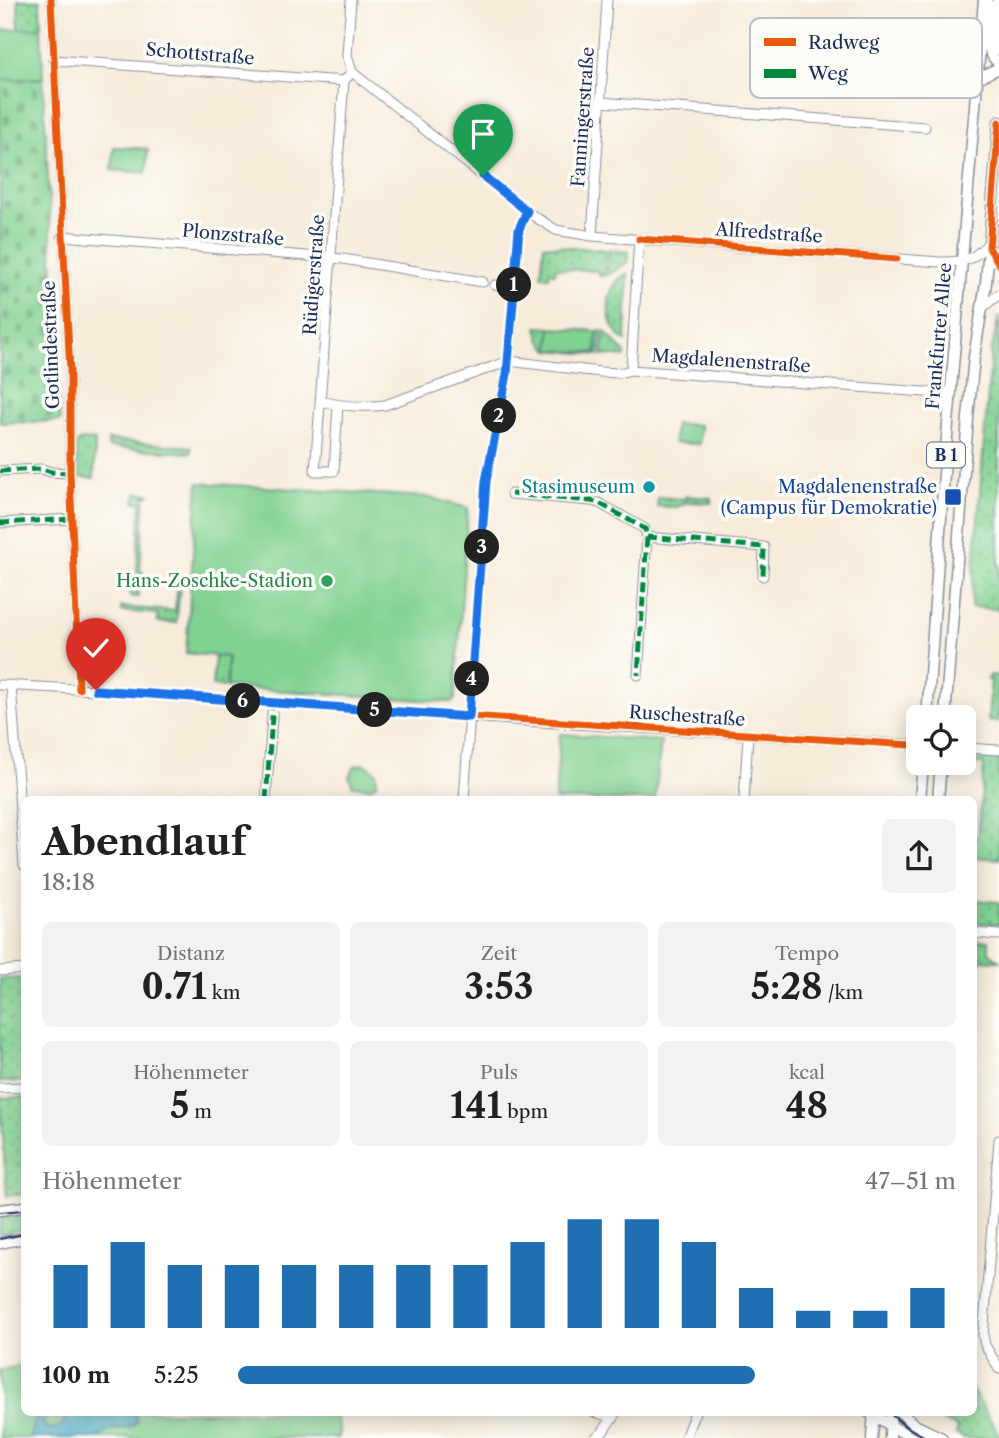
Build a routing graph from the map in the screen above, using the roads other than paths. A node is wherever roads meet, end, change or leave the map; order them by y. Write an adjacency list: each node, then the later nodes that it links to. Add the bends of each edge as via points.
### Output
1 (51, 0): 8 (street, Gotlindestraße)
2 (351, 0): 10 (street, via 347,55)
3 (607, 0): 14 (street, Fanningerstraße)
4 (985, 0): 6 (main road, Frankfurter Allee / B 1); 9 (main road, via 991,8 989,48)
5 (998, 0): 7 (main road)
6 (982, 33)
7 (999, 49)
8 (52, 60): 12 (street, Schottstraße); 18 (street, Gotlindestraße)
9 (999, 65): 11 (main road)
10 (352, 72): 12 (street); 17 (street)
11 (982, 76)
12 (344, 81): 22 (street, Rüdigerstraße)
13 (976, 98): 23 (main road, Frankfurter Allee / B 1)
14 (600, 102): 16 (street); 19 (street, Fanningerstraße)
15 (999, 122): 21 (main road, Frankfurter Allee / B 1)
16 (925, 127)
17 (527, 211): 19 (street, via 556,230); 27 (street, via 519,229)
18 (62, 236): 22 (street, Plonzstraße); 36 (street, Gotlindestraße)
19 (592, 236): 20 (street, Alfredstraße)
20 (639, 239): 23 (street, Alfredstraße); 31 (street)
21 (990, 244): 23 (street); 24 (street); 29 (main road, Frankfurter Allee / B 1)
22 (331, 258): 25 (street, Plonzstraße); 33 (street, Rüdigerstraße)
23 (963, 262): 32 (main road, Frankfurter Allee / B 1)
24 (999, 264)
25 (483, 282)
26 (495, 285): 27 (street)
27 (514, 286): 30 (street)
28 (999, 294): 29 (street)
29 (982, 308): 48 (main road, Frankfurter Allee / B 1, via 968,418)
30 (509, 361): 31 (street, Magdalenenstraße, via 619,373); 34 (street, via 385,405); 49 (street, via 486,481)
31 (631, 370): 32 (street, Magdalenenstraße)
32 (951, 394): 47 (main road, Frankfurter Allee / B 1)
33 (320, 401): 34 (street); 34 (street, Rüdigerstraße, via 315,471 334,471)
34 (338, 405)
35 (0, 471): 36 (street)
36 (70, 473): 38 (street, Gotlindestraße)
37 (511, 494): 40 (street, via 599,503 640,524)
38 (72, 519): 39 (street); 45 (street, Gotlindestraße)
39 (0, 523)
40 (647, 537): 41 (street, via 764,547); 42 (street)
41 (762, 576)
42 (638, 675)
43 (0, 685): 44 (street, Ruschestraße)
44 (11, 685): 45 (street, Ruschestraße); 56 (street)
45 (79, 689): 46 (street, Ruschestraße)
46 (273, 704): 49 (street, Ruschestraße); 57 (street)
47 (928, 705)
48 (946, 705)
49 (469, 717): 50 (street, Ruschestraße); 58 (street)
50 (748, 735): 51 (street, Ruschestraße); 59 (street)
51 (906, 745)
52 (976, 749): 53 (street)
53 (999, 750)
54 (922, 775): 60 (main road)
55 (940, 775): 61 (main road)
56 (21, 796)
57 (266, 796)
58 (464, 796)
59 (744, 796)
60 (920, 796)
61 (938, 796)
62 (977, 933): 63 (street)
63 (999, 935)
64 (21, 969): 65 (street)
65 (0, 971)
66 (21, 1087): 67 (street)
67 (0, 1088)
68 (999, 1140): 71 (street)
69 (21, 1207): 70 (main road)
70 (0, 1210)
71 (996, 1214): 74 (street, via 983,1336)
72 (21, 1239): 73 (main road)
73 (0, 1243)
74 (999, 1369)
75 (614, 1416): 82 (street)
76 (693, 1416): 83 (street)
77 (872, 1416): 84 (main road)
78 (876, 1416): 81 (main road)
79 (891, 1416): 81 (main road)
80 (905, 1416): 87 (main road)
81 (891, 1426): 85 (main road); 86 (main road)
82 (595, 1438)
83 (685, 1438)
84 (872, 1438)
85 (890, 1438)
86 (912, 1438)
87 (942, 1438)

